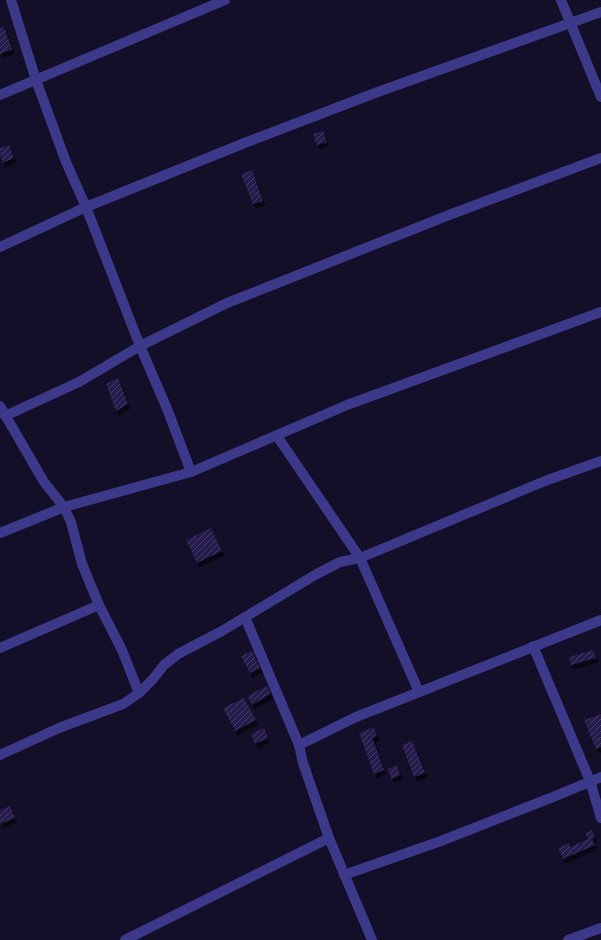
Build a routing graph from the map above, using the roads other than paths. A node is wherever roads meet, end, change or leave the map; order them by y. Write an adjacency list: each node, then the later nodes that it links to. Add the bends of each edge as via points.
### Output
1 (11, 0): 6 (street)
2 (225, 0): 6 (street)
3 (561, 0): 5 (street)
4 (601, 12): 5 (street)
5 (571, 24): 8 (street); 10 (street, via 375,93)
6 (36, 80): 7 (street); 10 (street, via 66,162)
7 (0, 95)
8 (601, 97)
9 (601, 158): 13 (street, via 227,303)
10 (86, 207): 11 (street); 13 (street)
11 (0, 246)
12 (601, 312): 16 (street, via 347,405)
13 (140, 346): 15 (street, via 79,382); 18 (street)
14 (0, 406): 15 (street)
15 (5, 416): 19 (street, via 44,482)
16 (277, 436): 18 (street); 21 (street)
17 (601, 461): 21 (street)
18 (191, 472): 19 (street)
19 (64, 507): 20 (street); 22 (street, via 71,522 82,564)
20 (0, 533)
21 (360, 558): 23 (street, via 340,562); 27 (street)
22 (99, 605): 26 (street); 28 (street, via 122,650)
23 (245, 617): 28 (street, via 178,654 164,665); 29 (street)
24 (601, 620): 25 (street)
25 (534, 646): 27 (street); 32 (street)
26 (0, 648)
27 (419, 692): 29 (street, via 356,717)
28 (139, 693): 30 (street, via 123,704 59,728)
29 (299, 745): 34 (street)
30 (0, 755)
31 (601, 777): 32 (street)
32 (590, 781): 33 (street); 35 (street, via 440,840)
33 (601, 818)
34 (328, 838): 35 (street); 37 (street)
35 (344, 874): 38 (street)
36 (601, 928): 39 (street)
37 (125, 940)
38 (372, 940)
39 (568, 940)

